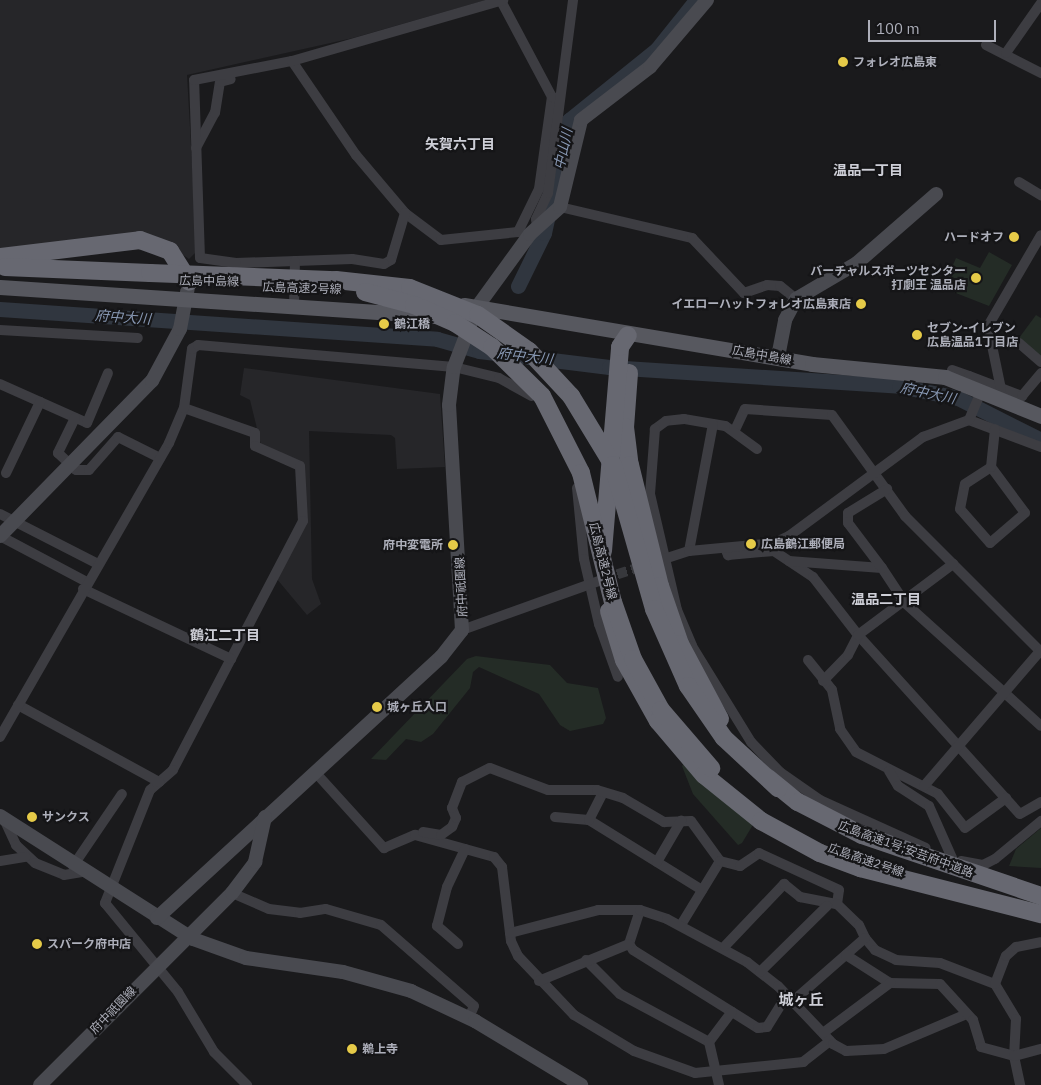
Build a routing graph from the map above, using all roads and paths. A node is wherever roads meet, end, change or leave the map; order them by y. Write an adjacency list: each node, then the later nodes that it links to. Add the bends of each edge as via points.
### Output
1 (502, 0): 7 (street); 10 (street)
2 (573, 0): 10 (street)
3 (707, 0): 15 (street, via 650,67 580,120)
4 (1041, 3): 6 (street)
5 (986, 45): 6 (street)
6 (1006, 53): 8 (street)
7 (292, 61): 11 (street, via 194,80); 16 (street, via 356,155)
8 (1041, 73)
9 (231, 79): 11 (street, via 220,82 215,113)
10 (555, 98): 16 (street, via 539,189 518,232 441,240); 17 (street, via 548,193 536,219)
11 (196, 148): 20 (street, via 200,258 236,263)
12 (1019, 182): 14 (street)
13 (936, 194): 27 (street, via 857,263)
14 (1041, 195)
15 (560, 207): 17 (street, 府中祇園線); 27 (street, via 692,238 744,293 767,284 780,286)
16 (405, 213): 20 (street, via 391,260 384,264)
17 (539, 226): 30 (street, 府中祇園線)
18 (1041, 235): 44 (street, via 988,326)
19 (0, 257): 24 (highway, via 140,240 161,246 176,258)
20 (295, 261): 25 (street)
21 (0, 269): 23 (highway); 24 (main road, 広島中島線, via 58,270)
22 (0, 279): 23 (highway)
23 (149, 279): 92 (highway, 広島高速2号線, bridge, via 327,279 410,288 478,315 529,351 572,396 613,465 654,610 688,686 724,738); 117 (highway, 広島高速2号線, bridge, via 366,292 436,313 498,352 542,396 574,454 613,602 641,676 672,725 711,768 770,815 830,849)
24 (189, 282): 25 (main road, 広島中島線); 28 (street)
25 (295, 282): 29 (street); 30 (main road, 広島中島線)
26 (0, 287): 28 (main road, 広島中島線)
27 (796, 299): 35 (street, via 785,320)
28 (187, 304): 29 (main road, 広島中島線); 57 (street, via 174,342 147,386)
29 (294, 307): 30 (main road, 広島中島線, via 435,316)
30 (477, 307): 34 (main road, 広島中島線); 37 (street, 府中祇園線)
31 (0, 330): 32 (street)
32 (138, 338)
33 (1019, 343): 36 (street)
34 (627, 344): 35 (main road, 広島中島線); 41 (highway)
35 (778, 357): 42 (main road, 広島中島線)
36 (1041, 362)
37 (455, 366): 47 (street, via 198,345 192,349); 73 (street, via 522,388 548,419 568,459 579,495); 76 (street, 府中祇園線, via 449,405)
38 (952, 370): 42 (street)
39 (108, 373): 49 (street, via 87,423)
40 (1041, 374): 44 (street, via 1022,396)
41 (623, 376): 92 (highway, bridge, via 630,465 660,586 680,644 704,692 735,740); 117 (highway, via 603,538 606,598 628,668 672,740 736,802 813,850 876,873)
42 (968, 379): 44 (street); 45 (main road, 広島中島線)
43 (0, 384): 46 (street)
44 (1001, 388)
45 (982, 390): 48 (main road, 広島中島線); 50 (street)
46 (40, 402): 49 (street); 60 (street)
47 (184, 408): 56 (street); 79 (street, via 256,433 255,446 300,466 303,521)
48 (1041, 416)
49 (75, 418): 57 (street, via 58,453)
50 (969, 420): 52 (street); 59 (street, via 923,437)
51 (712, 424): 53 (street); 66 (street); 67 (street, via 684,419 666,421 655,429 650,494)
52 (995, 429): 54 (street); 58 (street)
53 (735, 430): 55 (street); 59 (street, via 744,409 832,415)
54 (1041, 447)
55 (757, 449)
56 (160, 458): 57 (street, via 118,437 89,470 82,472); 69 (street)
57 (70, 465): 63 (street)
58 (991, 467): 58 (street, via 965,484 960,509 990,543 1025,513)
59 (876, 472): 61 (street); 65 (street, via 789,536 774,543)
60 (6, 473)
61 (887, 489): 70 (street, via 905,516); 71 (street, via 848,513 848,523)
62 (0, 514): 63 (street)
63 (14, 521): 64 (street); 69 (street)
64 (0, 536): 74 (street)
65 (724, 548): 66 (street); 68 (street, via 728,555 774,551)
66 (688, 551): 67 (street)
67 (663, 560): 106 (street, via 692,646 751,742 780,772 820,800)
68 (789, 561): 71 (street); 77 (street, via 813,577)
69 (98, 564): 74 (street)
70 (953, 564): 75 (street); 78 (street)
71 (882, 568): 75 (street)
72 (602, 580): 73 (street)
73 (590, 584): 76 (street); 81 (street)
74 (85, 586): 79 (street); 84 (street)
75 (906, 603): 77 (street); 83 (street)
76 (462, 630): 89 (street, 府中祇園線, via 441,657)
77 (858, 635): 82 (street, via 848,655); 87 (street)
78 (1041, 651): 83 (street)
79 (231, 659): 90 (street, via 173,770)
80 (808, 660): 82 (street)
81 (618, 677)
82 (823, 681): 88 (street, via 836,698 840,728 847,742)
83 (1003, 696): 85 (street); 87 (street)
84 (18, 705): 86 (street); 90 (street)
85 (1041, 726)
86 (0, 737)
87 (959, 746): 91 (street); 95 (street)
88 (889, 770): 91 (street); 106 (street, via 898,786 929,806)
89 (315, 772): 97 (street, 府中祇園線); 103 (street, via 384,848)
90 (159, 782): 111 (street, via 150,790)
91 (924, 786): 95 (street, via 938,794 965,828)
92 (782, 791): 114 (highway, 広島高速1号;安芸府中道路, via 862,835)
93 (603, 792): 100 (street); 102 (street, via 664,822); 103 (street, via 548,790 490,768 462,782 452,808 456,818 452,827 441,835 419,831)
94 (122, 794): 110 (street)
95 (1006, 798): 96 (street, via 1020,814)
96 (1041, 802)
97 (265, 817): 113 (street, 府中祇園線, via 255,862); 118 (street, 府中祇園線)
98 (555, 817): 100 (street)
99 (2, 818): 105 (street, via 5,828); 110 (street)
100 (589, 820): 109 (street)
101 (1041, 820): 106 (street, via 983,865)
102 (681, 821): 108 (street, via 691,821); 109 (street)
103 (409, 836): 104 (street)
104 (465, 849): 120 (street, via 494,857 502,867); 124 (street, via 447,887 437,926)
105 (26, 857): 107 (street); 110 (street, via 64,875)
106 (952, 858)
107 (0, 861)
108 (720, 861): 112 (street); 115 (street, via 740,866 759,853 839,890)
109 (657, 862): 112 (street)
110 (78, 869): 111 (street)
111 (110, 889): 118 (street); 129 (street, via 105,903)
112 (702, 890): 119 (street)
113 (232, 893): 121 (street, 府中祇園線); 137 (street, via 269,910 300,913 326,909 381,924 474,1006)
114 (1041, 896)
115 (832, 905): 122 (street, via 859,925); 126 (street, via 800,897 784,884); 130 (street)
116 (640, 910): 119 (street); 120 (street, via 598,910); 125 (street)
117 (1041, 914)
118 (157, 918): 121 (street)
119 (681, 925): 126 (street)
120 (510, 933): 131 (street, via 518,956)
121 (186, 935): 129 (street, 府中祇園線); 137 (street, via 246,958 381,981)
122 (865, 938): 127 (street); 133 (street, via 875,950 896,960 940,963)
123 (1041, 942): 133 (street, via 1016,947 1006,956)
124 (458, 944)
125 (629, 944): 128 (street); 135 (street)
126 (725, 946): 130 (street)
127 (846, 956): 132 (street); 134 (street)
128 (586, 960): 131 (street); 139 (street, via 620,994)
129 (154, 967): 143 (street, 府中祇園線); 144 (street, via 178,992 214,1052)
130 (760, 972): 134 (street)
131 (539, 980): 142 (street, via 574,1015 634,1051 695,1073)
132 (890, 983): 136 (street, via 933,981); 138 (street)
133 (995, 984): 141 (street, via 1016,1019)
134 (790, 998): 135 (street, via 767,1027 758,1028); 138 (street)
135 (732, 1012): 139 (street)
136 (967, 1014): 138 (street, via 884,1049 846,1051); 141 (street, via 981,1046)
137 (469, 1018): 145 (street)
138 (826, 1037): 142 (street, via 803,1062)
139 (710, 1042): 142 (street)
140 (1041, 1049): 141 (street)
141 (1014, 1056): 147 (street)
142 (719, 1072): 146 (street)
143 (40, 1085)
144 (246, 1085)
145 (581, 1085)
146 (719, 1085)
147 (1020, 1085)

